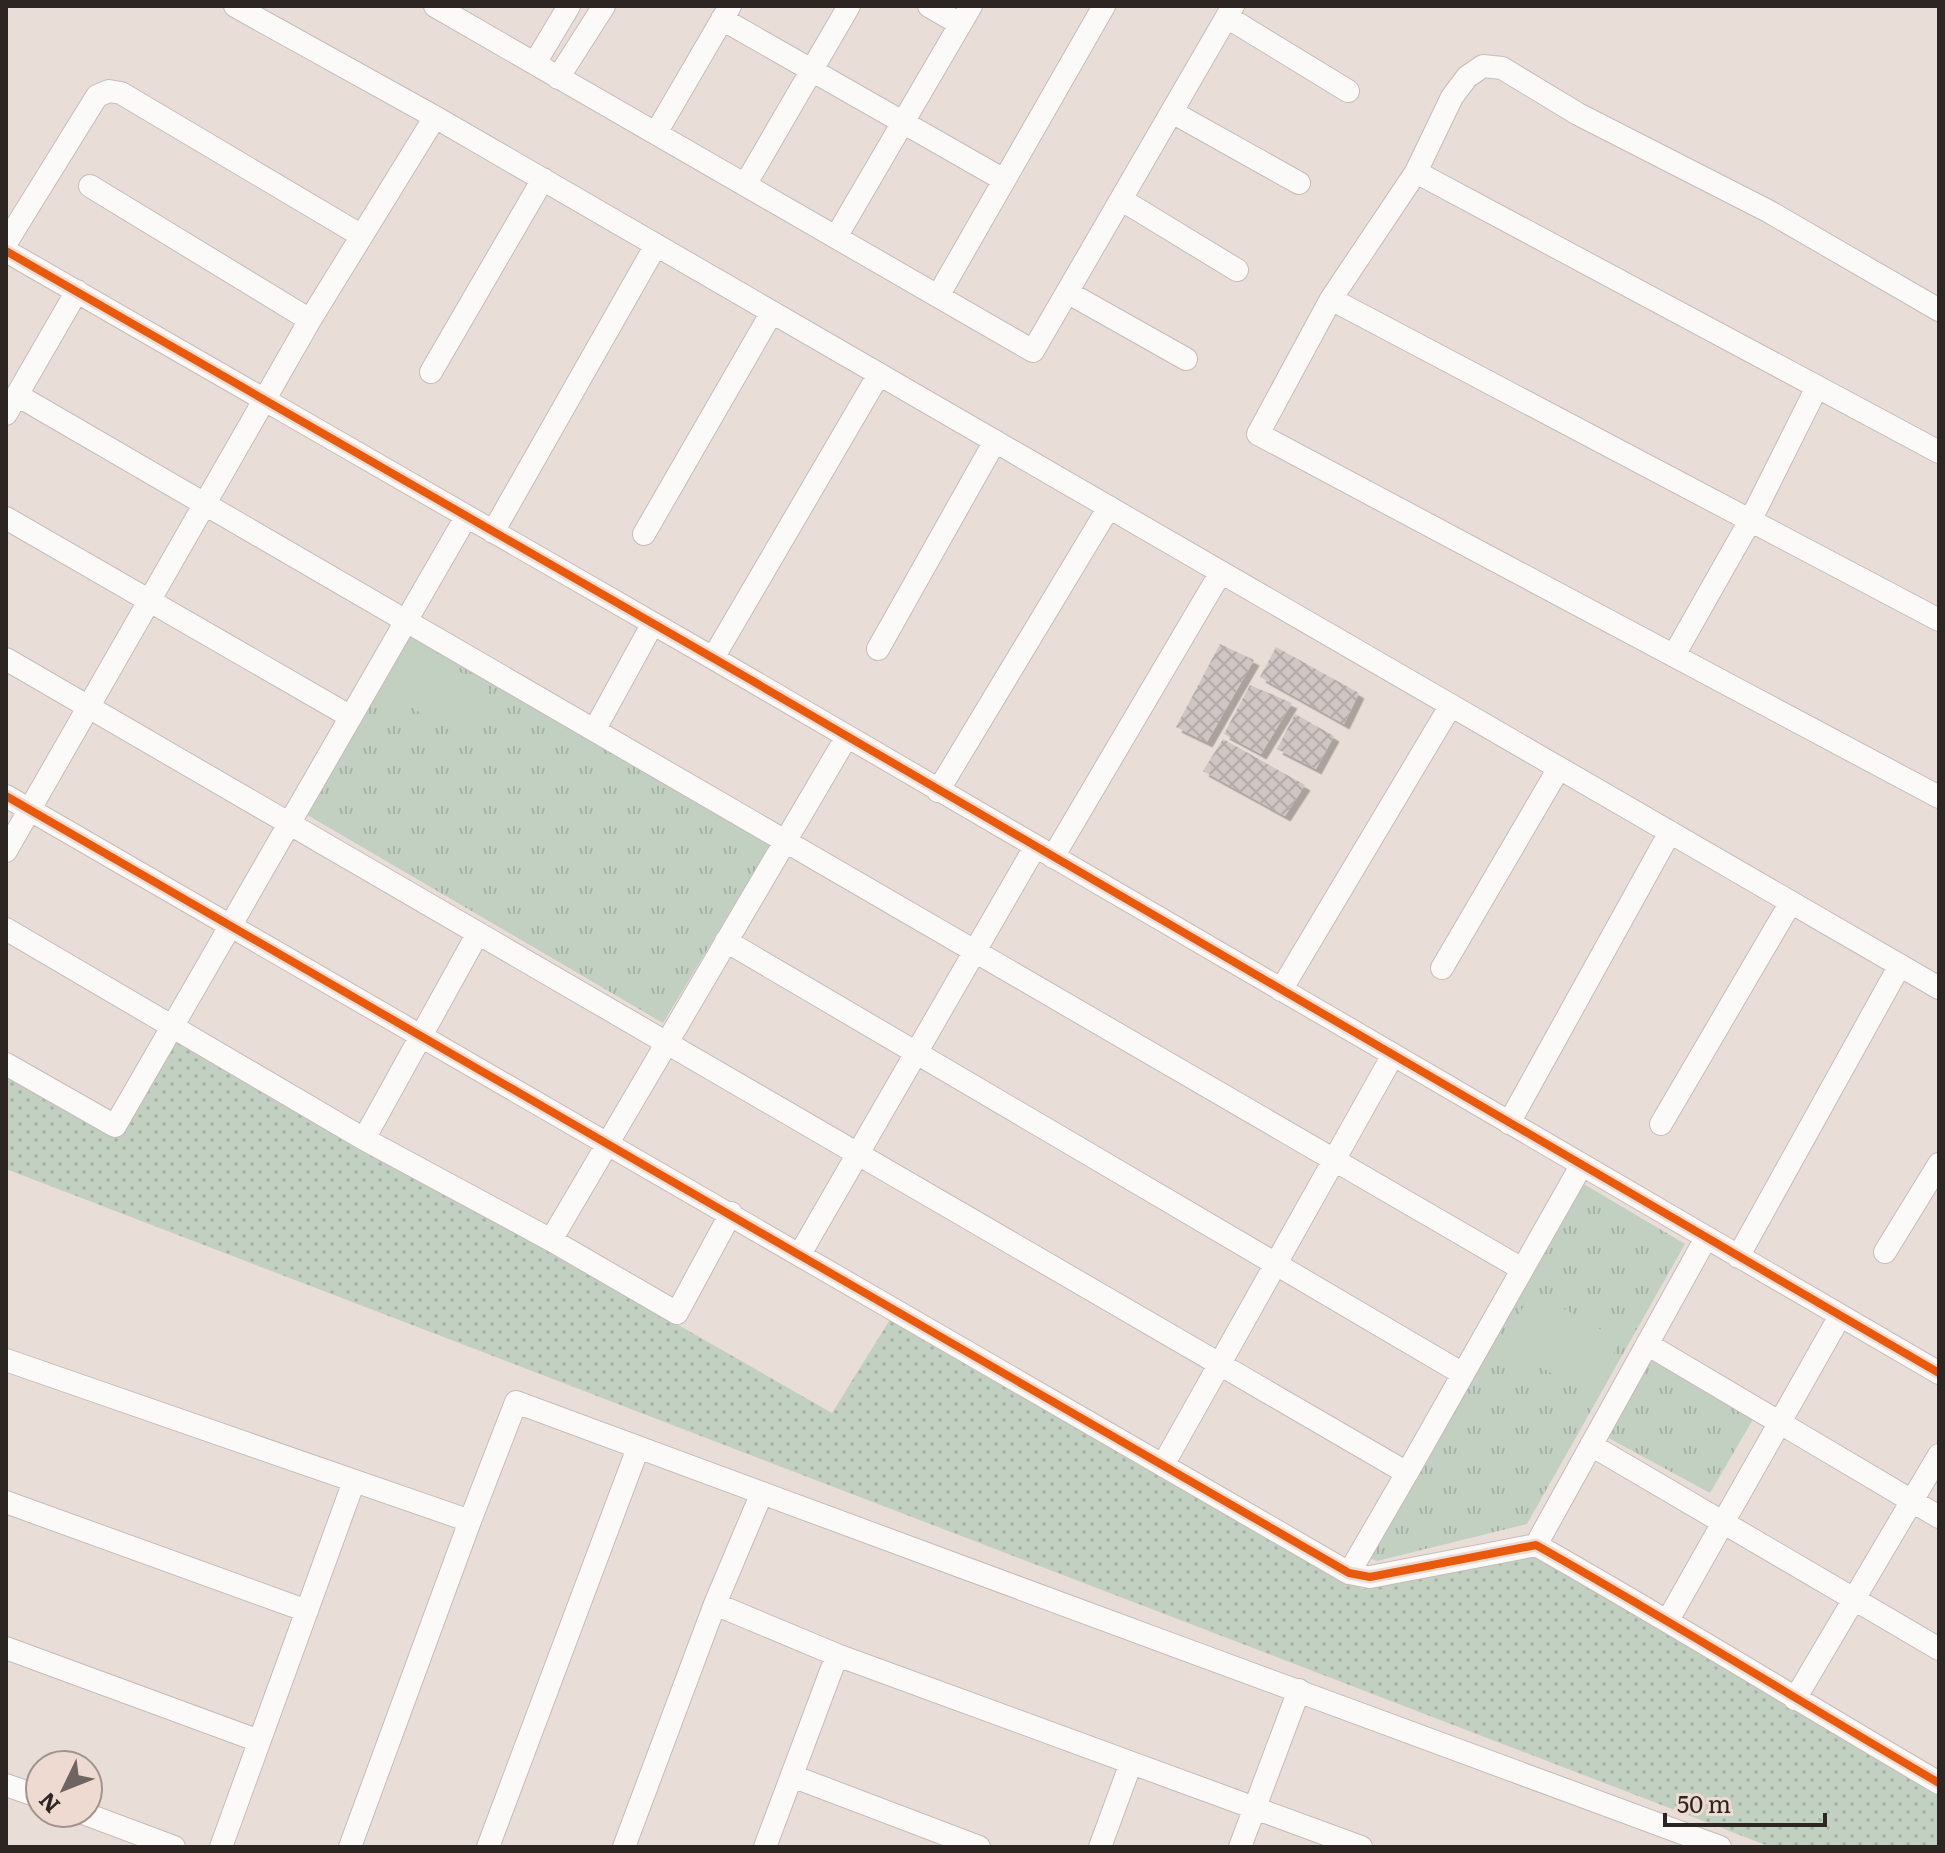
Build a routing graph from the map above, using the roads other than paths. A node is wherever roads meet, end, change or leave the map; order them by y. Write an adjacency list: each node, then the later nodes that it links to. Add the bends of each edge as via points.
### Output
1 (235, 6): 16 (street)
2 (435, 6): 11 (street)
3 (569, 6): 11 (street)
4 (604, 6): 13 (street)
5 (849, 6): 12 (street)
6 (929, 6): 10 (street)
7 (1104, 6): 21 (street)
8 (1230, 12): 14 (street); 15 (street)
9 (726, 13): 12 (street); 18 (street)
10 (965, 15): 17 (street)
11 (535, 63): 13 (street)
12 (812, 71): 17 (street); 23 (street)
13 (558, 78): 18 (street)
14 (1348, 91)
15 (1172, 112): 22 (street); 25 (street)
16 (435, 117): 20 (street); 26 (street)
17 (903, 122): 21 (street); 27 (street)
18 (656, 133): 23 (street)
19 (1416, 172): 35 (street); 36 (street, via 1467,77 1483,66 1502,68); 42 (street)
20 (543, 179): 29 (street); 40 (street)
21 (1004, 180): 34 (street)
22 (1299, 183)
23 (745, 185): 27 (street)
24 (90, 186): 38 (street)
25 (1122, 200): 31 (street); 33 (street)
26 (362, 236): 28 (street, via 121,93 109,91 97,96); 38 (street)
27 (836, 237): 34 (street)
28 (6, 243)
29 (656, 245): 37 (street); 52 (street)
30 (6, 251): 32 (street)
31 (1237, 270)
32 (77, 291): 43 (street); 44 (street)
33 (1067, 292): 34 (street, via 1033,351); 39 (street)
34 (938, 296)
35 (1331, 299): 51 (street); 60 (street, via 1258,434)
36 (1939, 310)
37 (772, 312): 41 (street); 53 (street)
38 (310, 320): 43 (street)
39 (1186, 359)
40 (431, 372)
41 (879, 374): 45 (street); 61 (street)
42 (1817, 387): 46 (street); 51 (street)
43 (265, 400): 47 (street); 49 (street)
44 (12, 405): 47 (street)
45 (995, 441): 48 (street); 59 (street)
46 (1939, 452)
47 (204, 505): 55 (street); 56 (street)
48 (1109, 507): 54 (street); 69 (street)
49 (466, 517): 52 (street); 56 (street)
50 (6, 518): 55 (street)
51 (1751, 519): 57 (street); 60 (street)
52 (493, 532): 58 (street)
53 (644, 534)
54 (1221, 572): 63 (street); 77 (street)
55 (149, 601): 64 (street); 65 (street)
56 (407, 620): 65 (street); 66 (street)
57 (1939, 620)
58 (652, 625): 61 (street); 66 (street)
59 (878, 649)
60 (1674, 655): 71 (street)
61 (713, 658): 67 (street)
62 (6, 659): 64 (street)
63 (1451, 705): 68 (street); 87 (street)
64 (89, 706): 72 (street); 73 (street)
65 (351, 717): 73 (street)
66 (595, 729): 75 (street)
67 (846, 738): 69 (street); 75 (street)
68 (1559, 768): 74 (street); 85 (street)
69 (938, 791): 77 (street)
70 (6, 796): 72 (street)
71 (1939, 797)
72 (30, 809): 76 (street); 79 (street)
73 (289, 824): 79 (street); 81 (street)
74 (1670, 832): 78 (street); 94 (street)
75 (786, 840): 82 (street); 83 (street)
76 (6, 851)
77 (1044, 852): 83 (street); 87 (street)
78 (1791, 902): 84 (street); 95 (street)
79 (230, 926): 88 (street); 89 (street)
80 (6, 929): 88 (street)
81 (478, 933): 89 (street); 90 (street)
82 (726, 941): 90 (street); 91 (street)
83 (975, 950): 91 (street); 99 (street)
84 (1900, 965): 86 (street); 107 (street)
85 (1442, 968)
86 (1939, 988)
87 (1281, 990): 92 (street)
88 (173, 1026): 93 (street, via 115,1126); 96 (street)
89 (421, 1036): 96 (street); 97 (street)
90 (666, 1042): 97 (street); 98 (street)
91 (916, 1052): 98 (street); 108 (street)
92 (1393, 1055): 94 (street); 99 (street)
93 (6, 1064)
94 (1509, 1123): 101 (street)
95 (1661, 1124)
96 (364, 1139): 104 (street)
97 (606, 1143): 102 (street); 104 (street)
98 (858, 1154): 106 (street); 113 (street)
99 (1335, 1160): 108 (street); 109 (street)
100 (1939, 1164): 105 (street)
101 (1581, 1166): 103 (street); 109 (street)
102 (731, 1213): 104 (street, via 677,1313); 106 (street)
103 (1706, 1238): 107 (street); 111 (street)
104 (551, 1240)
105 (1885, 1252)
106 (800, 1254): 120 (street)
107 (1738, 1257): 110 (street)
108 (1276, 1264): 113 (street); 115 (street)
109 (1522, 1269): 115 (street)
110 (1840, 1316): 114 (street); 116 (street)
111 (1647, 1344): 116 (street); 117 (street)
112 (6, 1360): 122 (street)
113 (1220, 1364): 120 (street); 121 (street)
114 (1939, 1373)
115 (1463, 1374): 121 (street)
116 (1780, 1423): 124 (street); 128 (street)
117 (1591, 1445): 128 (street); 129 (street)
118 (638, 1448): 123 (street); 127 (street, via 516,1402); 149 (street)
119 (1939, 1455): 124 (street)
120 (1163, 1465): 130 (street)
121 (1407, 1473): 130 (street)
122 (354, 1481): 127 (street); 133 (street)
123 (761, 1495): 132 (street); 138 (street)
124 (1912, 1501): 126 (street); 131 (street)
125 (6, 1502): 133 (street)
126 (1939, 1517)
127 (470, 1521): 148 (street)
128 (1723, 1522): 131 (street); 134 (street)
129 (1536, 1545): 130 (street, via 1370,1577); 134 (street)
130 (1349, 1573)
131 (1854, 1599): 136 (street); 139 (street)
132 (715, 1604): 137 (street); 150 (street)
133 (307, 1611): 140 (street)
134 (1668, 1620): 139 (street)
135 (6, 1648): 140 (street)
136 (1939, 1649)
137 (837, 1655): 141 (street); 142 (street)
138 (1299, 1690): 144 (street); 156 (street)
139 (1795, 1699): 143 (street)
140 (259, 1741): 147 (street)
141 (1131, 1763): 144 (street); 153 (street)
142 (792, 1776): 151 (street); 152 (street)
143 (1939, 1783)
144 (1255, 1808): 154 (street); 155 (street)
145 (104, 1821): 146 (street)
146 (174, 1847)
147 (221, 1847)
148 (350, 1847)
149 (488, 1847)
150 (624, 1847)
151 (765, 1847)
152 (979, 1847)
153 (1100, 1847)
154 (1240, 1847)
155 (1361, 1847)
156 (1720, 1847)

